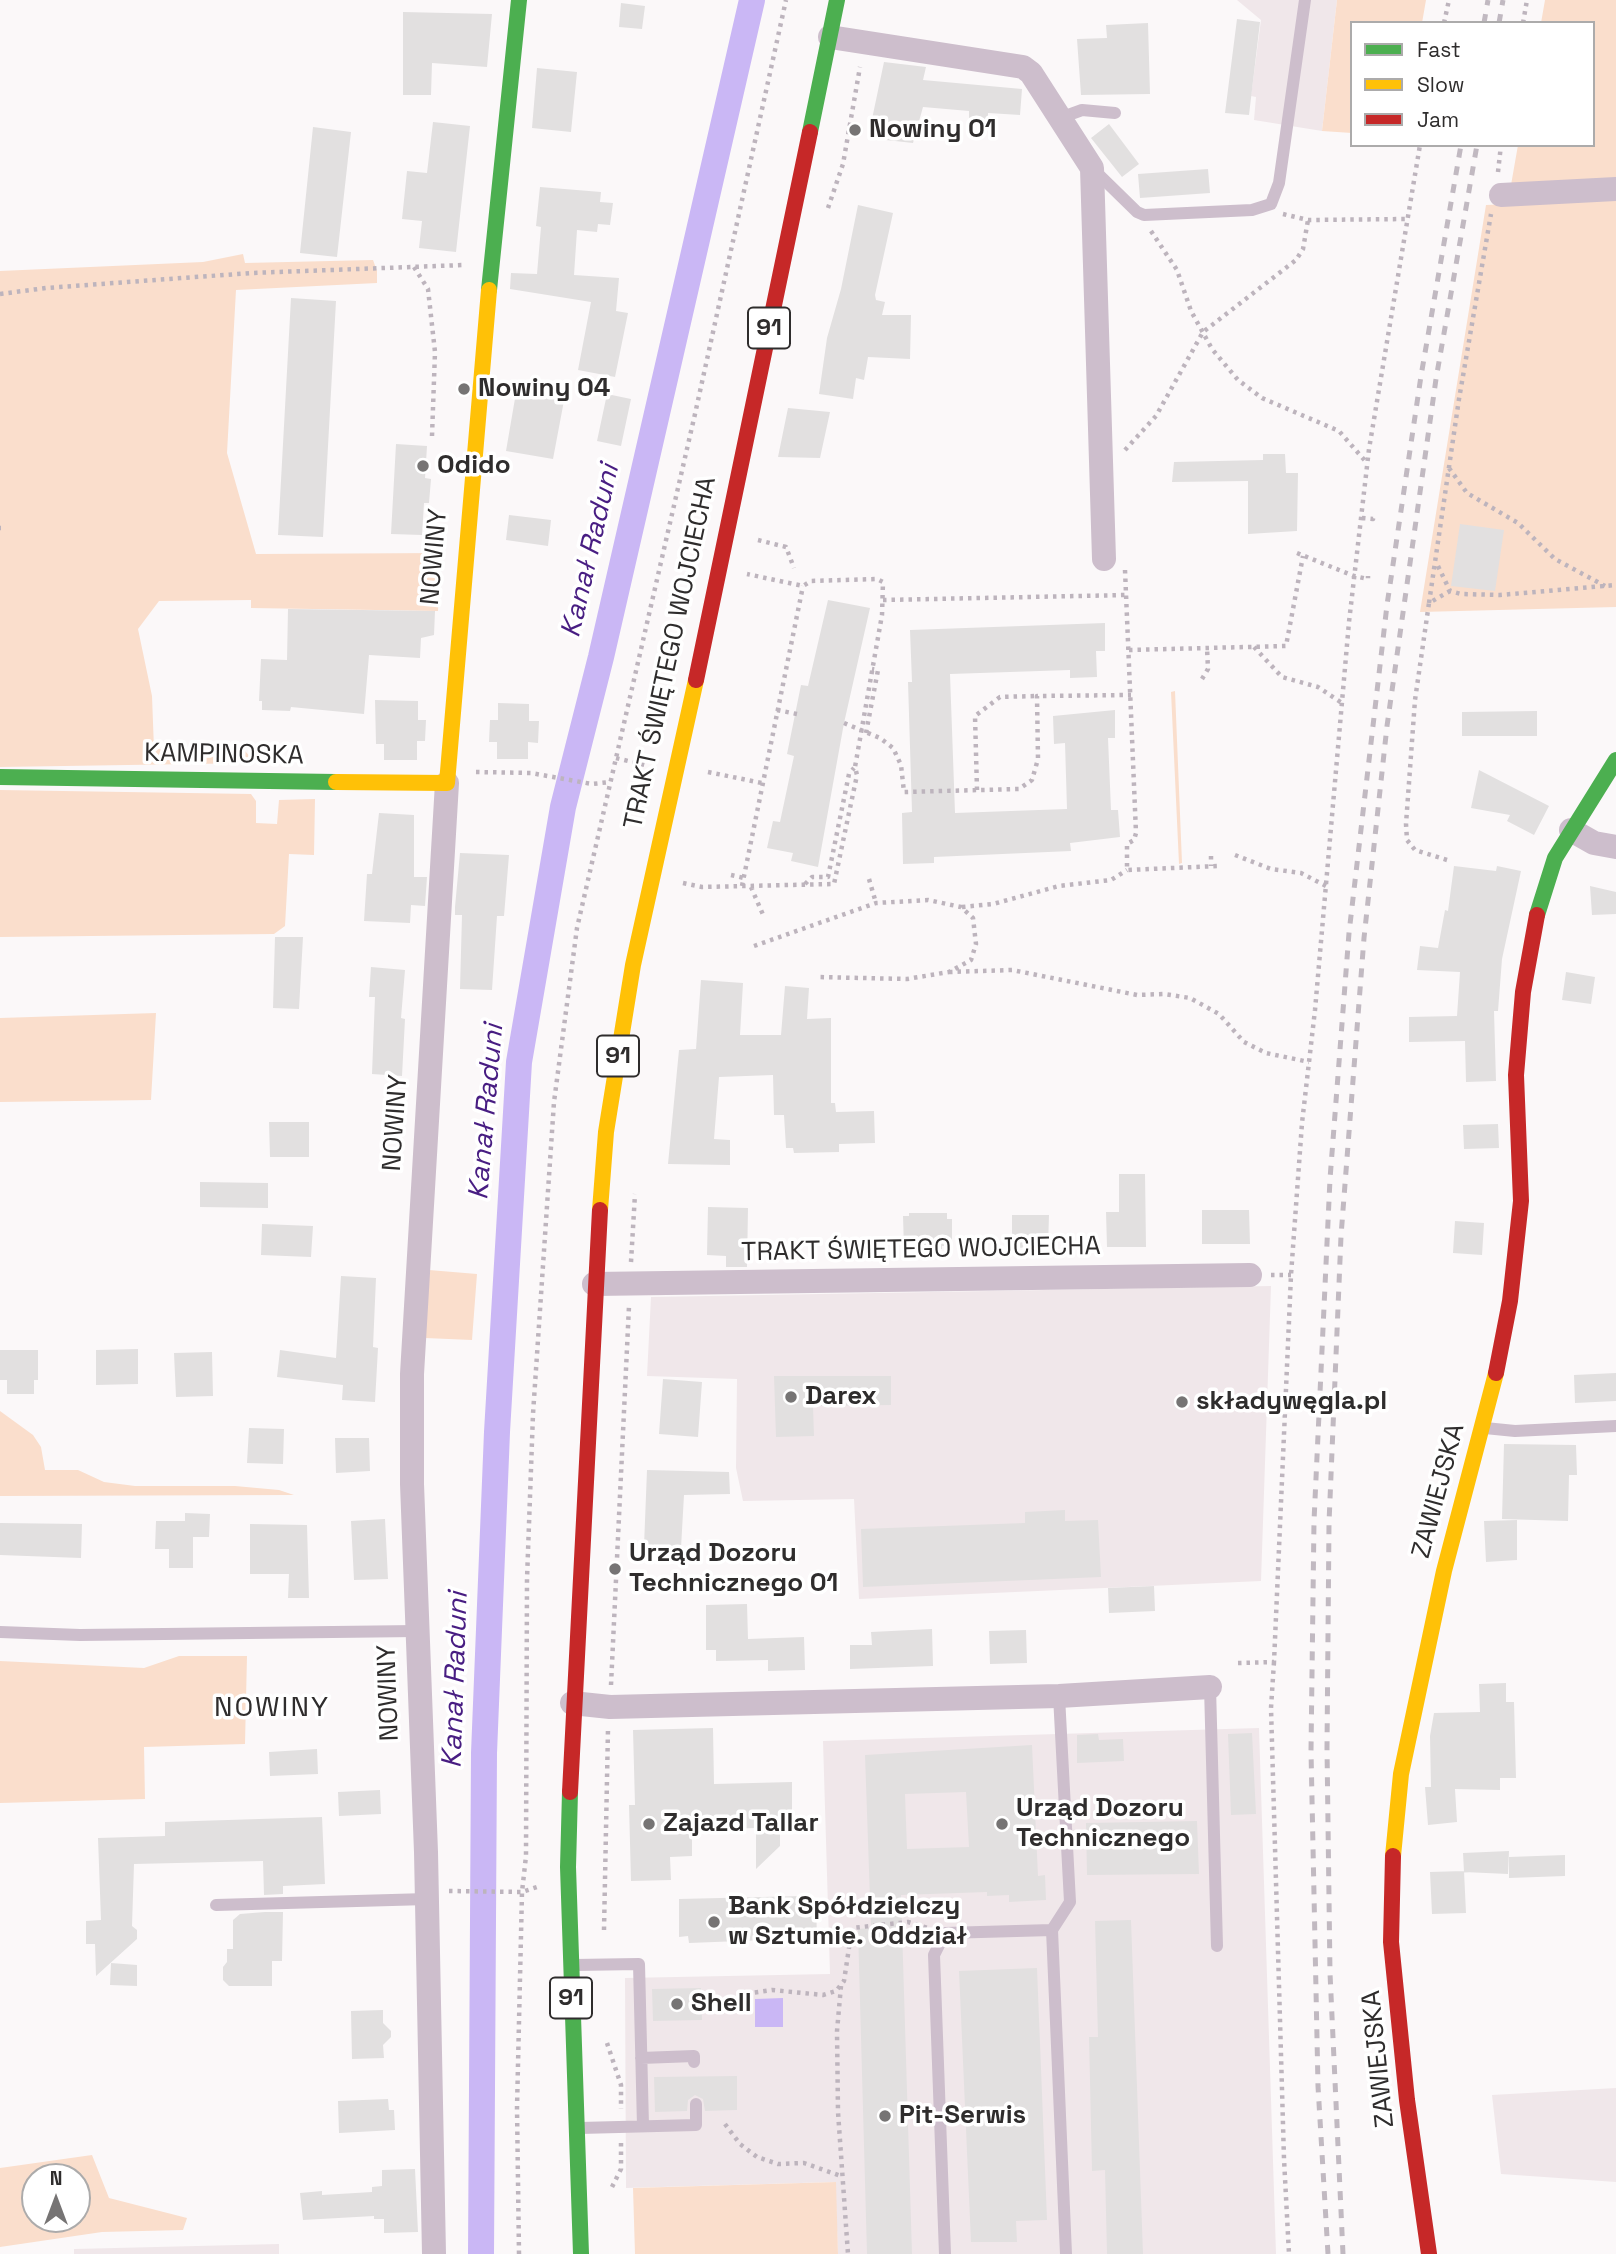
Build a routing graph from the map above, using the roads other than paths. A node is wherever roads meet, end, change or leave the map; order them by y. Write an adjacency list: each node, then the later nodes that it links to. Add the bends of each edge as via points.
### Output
1 (519, 0): 13 (street, NOWINY, via 479,392)
2 (837, 0): 4 (street, TRAKT ŚWIĘTEGO WOJCIECHA / 91)
3 (1305, 0): 7 (lane, via 1279,183 1276,196 1265,208 1137,212)
4 (830, 37): 6 (street, via 1023,67); 17 (street, TRAKT ŚWIĘTEGO WOJCIECHA / 91, via 634,965 606,1132)
5 (1115, 113): 6 (lane, via 1082,110)
6 (1060, 118): 7 (street)
7 (1092, 168): 10 (street, via 1103,474)
8 (1616, 189): 9 (street)
9 (1497, 201)
10 (1114, 559)
11 (1616, 760): 14 (street, ZAWIEJSKA)
12 (0, 777): 13 (street, KAMPINOSKA)
13 (455, 777): 20 (street, NOWINY, via 413,1352)
14 (1571, 830): 15 (street, via 1594,843); 19 (street, ZAWIEJSKA, via 1547,879 1529,952 1516,1075 1521,1201 1517,1249 1500,1356)
15 (1616, 847)
16 (1250, 1275): 17 (street, TRAKT ŚWIĘTEGO WOJCIECHA)
17 (594, 1284): 24 (street, TRAKT ŚWIĘTEGO WOJCIECHA / 91)
18 (1616, 1426): 19 (lane, via 1515,1431)
19 (1481, 1428): 39 (street, ZAWIEJSKA, via 1417,1688 1401,1774 1393,1856 1391,1942)
20 (417, 1631): 21 (lane, via 80,1636); 25 (street, NOWINY)
21 (0, 1632)
22 (1210, 1687): 23 (street); 28 (lane)
23 (1059, 1696): 24 (street, via 610,1707); 27 (lane, via 1070,1902)
24 (572, 1703): 29 (street, TRAKT ŚWIĘTEGO WOJCIECHA / 91)
25 (427, 1899): 26 (lane); 35 (street, NOWINY)
26 (216, 1905)
27 (1052, 1930): 37 (lane, via 945,1933 934,1955); 38 (lane)
28 (1217, 1946)
29 (570, 1965): 30 (lane, via 639,1964); 34 (street, TRAKT ŚWIĘTEGO WOJCIECHA / 91)
30 (641, 2057): 31 (lane, via 694,2056); 33 (lane)
31 (694, 2062)
32 (696, 2104): 33 (lane, via 696,2125)
33 (644, 2126): 34 (lane)
34 (576, 2128): 36 (street, TRAKT ŚWIĘTEGO WOJCIECHA / 91)
35 (435, 2254)
36 (582, 2254)
37 (945, 2254)
38 (1066, 2254)
39 (1429, 2254)

